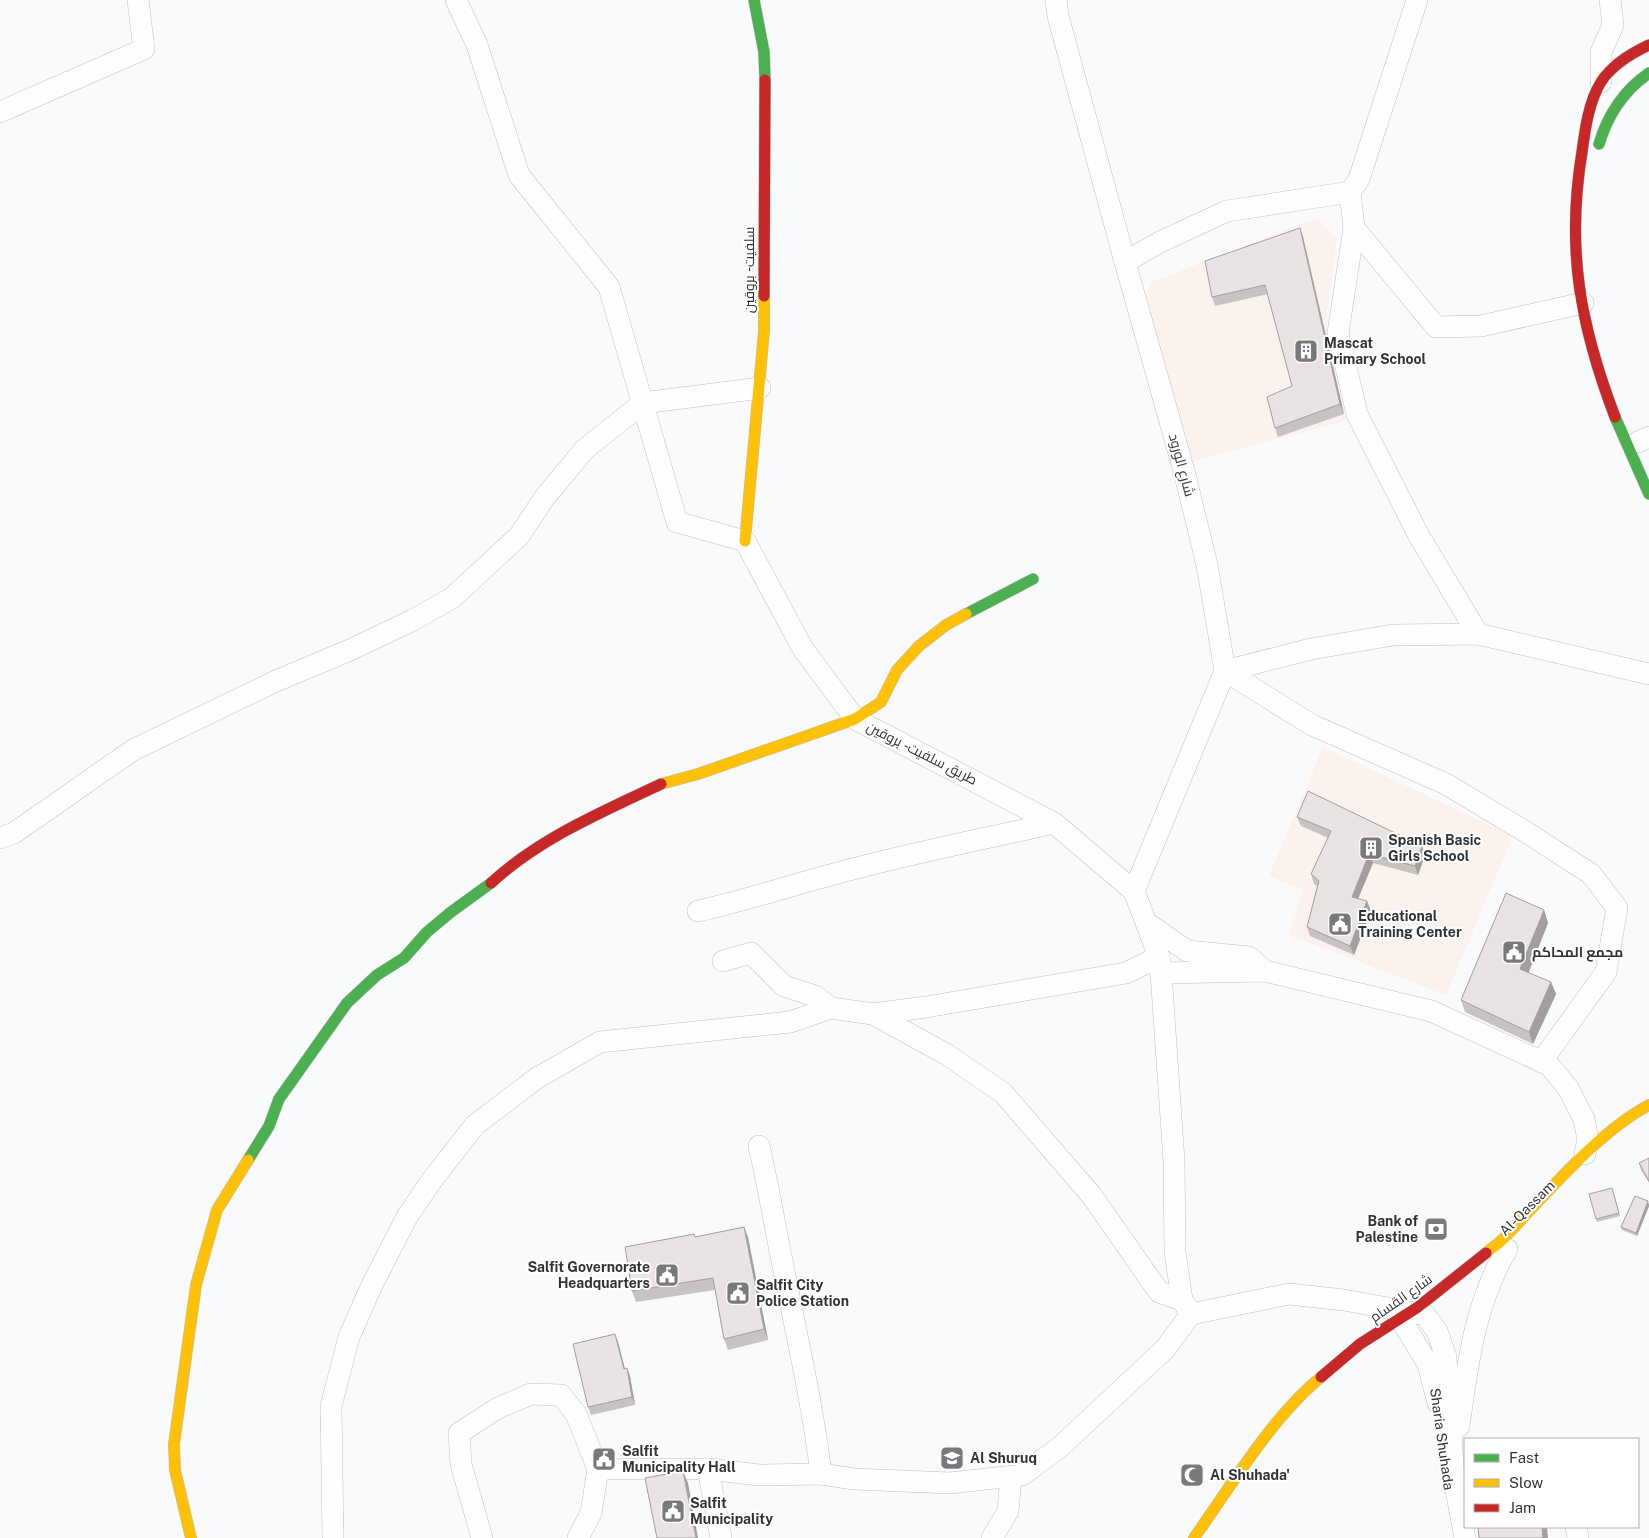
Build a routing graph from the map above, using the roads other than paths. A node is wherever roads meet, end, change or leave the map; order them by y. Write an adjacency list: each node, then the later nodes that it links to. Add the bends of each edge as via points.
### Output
1 (138, 0): 10 (street, via 144,49)
2 (456, 0): 17 (street, via 478,45 519,175 609,287)
3 (754, 0): 16 (main road, سلفيت - بروقين, via 764,52 766,129 764,332)
4 (1056, 0): 14 (street, شارع الورود)
5 (1417, 0): 12 (street, via 1360,179)
6 (1610, 0): 9 (street, via 1613,25 1601,52)
7 (1649, 45): 9 (main road, via 1632,54)
8 (1649, 74): 11 (main road, via 1632,85 1613,107)
9 (1601, 82): 15 (main road, via 1588,120 1578,172 1574,222)
10 (0, 112)
11 (1596, 159)
12 (1350, 192): 13 (street); 14 (street, via 1227,211)
13 (1354, 228): 15 (street, via 1436,327 1481,326); 23 (street, via 1338,333 1357,414 1419,536)
14 (1125, 262): 24 (street, شارع الورود, via 1184,471 1207,565)
15 (1582, 303): 20 (main road, via 1597,366 1627,448)
16 (760, 388): 17 (street); 21 (main road, سلفيت - بروقين)
17 (643, 403): 21 (street, via 677,522); 28 (street, via 585,449 519,536 452,598 413,620 133,750 14,833)
18 (1641, 437): 19 (main road)
19 (1649, 466)
20 (1649, 494)
21 (745, 541): 26 (street, طريق سلفيت - بروقين, via 803,649)
22 (1033, 579): 26 (main road, via 946,625 919,646 897,670 881,702)
23 (1478, 634): 24 (street, via 1393,635 1311,649); 25 (street)
24 (1226, 672): 29 (street); 37 (street, via 1312,725 1446,784 1591,874 1617,908 1606,972)
25 (1649, 674)
26 (855, 718): 27 (street, طريق سلفيت - بروقين); 50 (main road, via 698,774 669,780 574,825 509,867 485,889 451,912 404,958 377,975 347,1003 279,1099 269,1126 217,1210 196,1285 174,1444 175,1470)
27 (1054, 824): 29 (street, طريق سلفيت - بروقين); 30 (street, via 858,868)
28 (0, 838)
29 (1134, 891): 31 (street)
30 (698, 911)
31 (1146, 922): 33 (street); 34 (street, via 1187,951 1249,957)
32 (723, 960): 35 (street, via 751,953 784,986 815,996)
33 (1160, 965): 34 (street); 36 (street); 43 (street, via 1174,1161 1175,1252)
34 (1265, 972): 37 (street, via 1431,1011)
35 (830, 1008): 36 (street); 51 (street, via 790,1022 600,1042 538,1078 475,1125 407,1217 349,1337 331,1406)
36 (873, 1014): 43 (street, via 946,1054 1003,1093 1092,1196 1159,1292)
37 (1541, 1062): 40 (street, via 1558,1074 1577,1102)
38 (1649, 1104): 40 (main road, شارع القسام, via 1617,1126)
39 (759, 1146): 47 (street, via 814,1415)
40 (1598, 1153): 44 (main road, شارع القسام)
41 (1553, 1204): 42 (main road, Al-Qassam)
42 (1507, 1249): 44 (main road, Al-Qassam); 49 (street, via 1488,1284 1477,1320 1456,1441)
43 (1187, 1307): 44 (street, via 1290,1294 1344,1300); 48 (street, via 1165,1349 1060,1447 1022,1475)
44 (1410, 1318): 49 (street, Sharia Shuhada, via 1437,1331 1446,1356); 56 (main road, شارع القسام, via 1360,1344 1306,1389 1272,1430); 57 (main road, شارع القسام, via 1313,1396); 58 (street, Sharia Shuhada, via 1436,1390 1442,1451)
45 (598, 1469): 46 (street); 52 (street, via 576,1414 561,1395 531,1394 498,1408 459,1433 461,1464); 53 (street, via 591,1513)
46 (708, 1469): 47 (street, via 759,1475); 54 (street)
47 (820, 1474): 48 (street, via 854,1479 950,1483)
48 (1011, 1476): 55 (street, via 1008,1511)
49 (1454, 1481): 59 (street, Sharia Shuhada)
50 (191, 1538)
51 (333, 1538)
52 (482, 1538)
53 (578, 1538)
54 (721, 1538)
55 (992, 1538)
56 (1194, 1538)
57 (1205, 1538)
58 (1458, 1538)
59 (1465, 1538)

